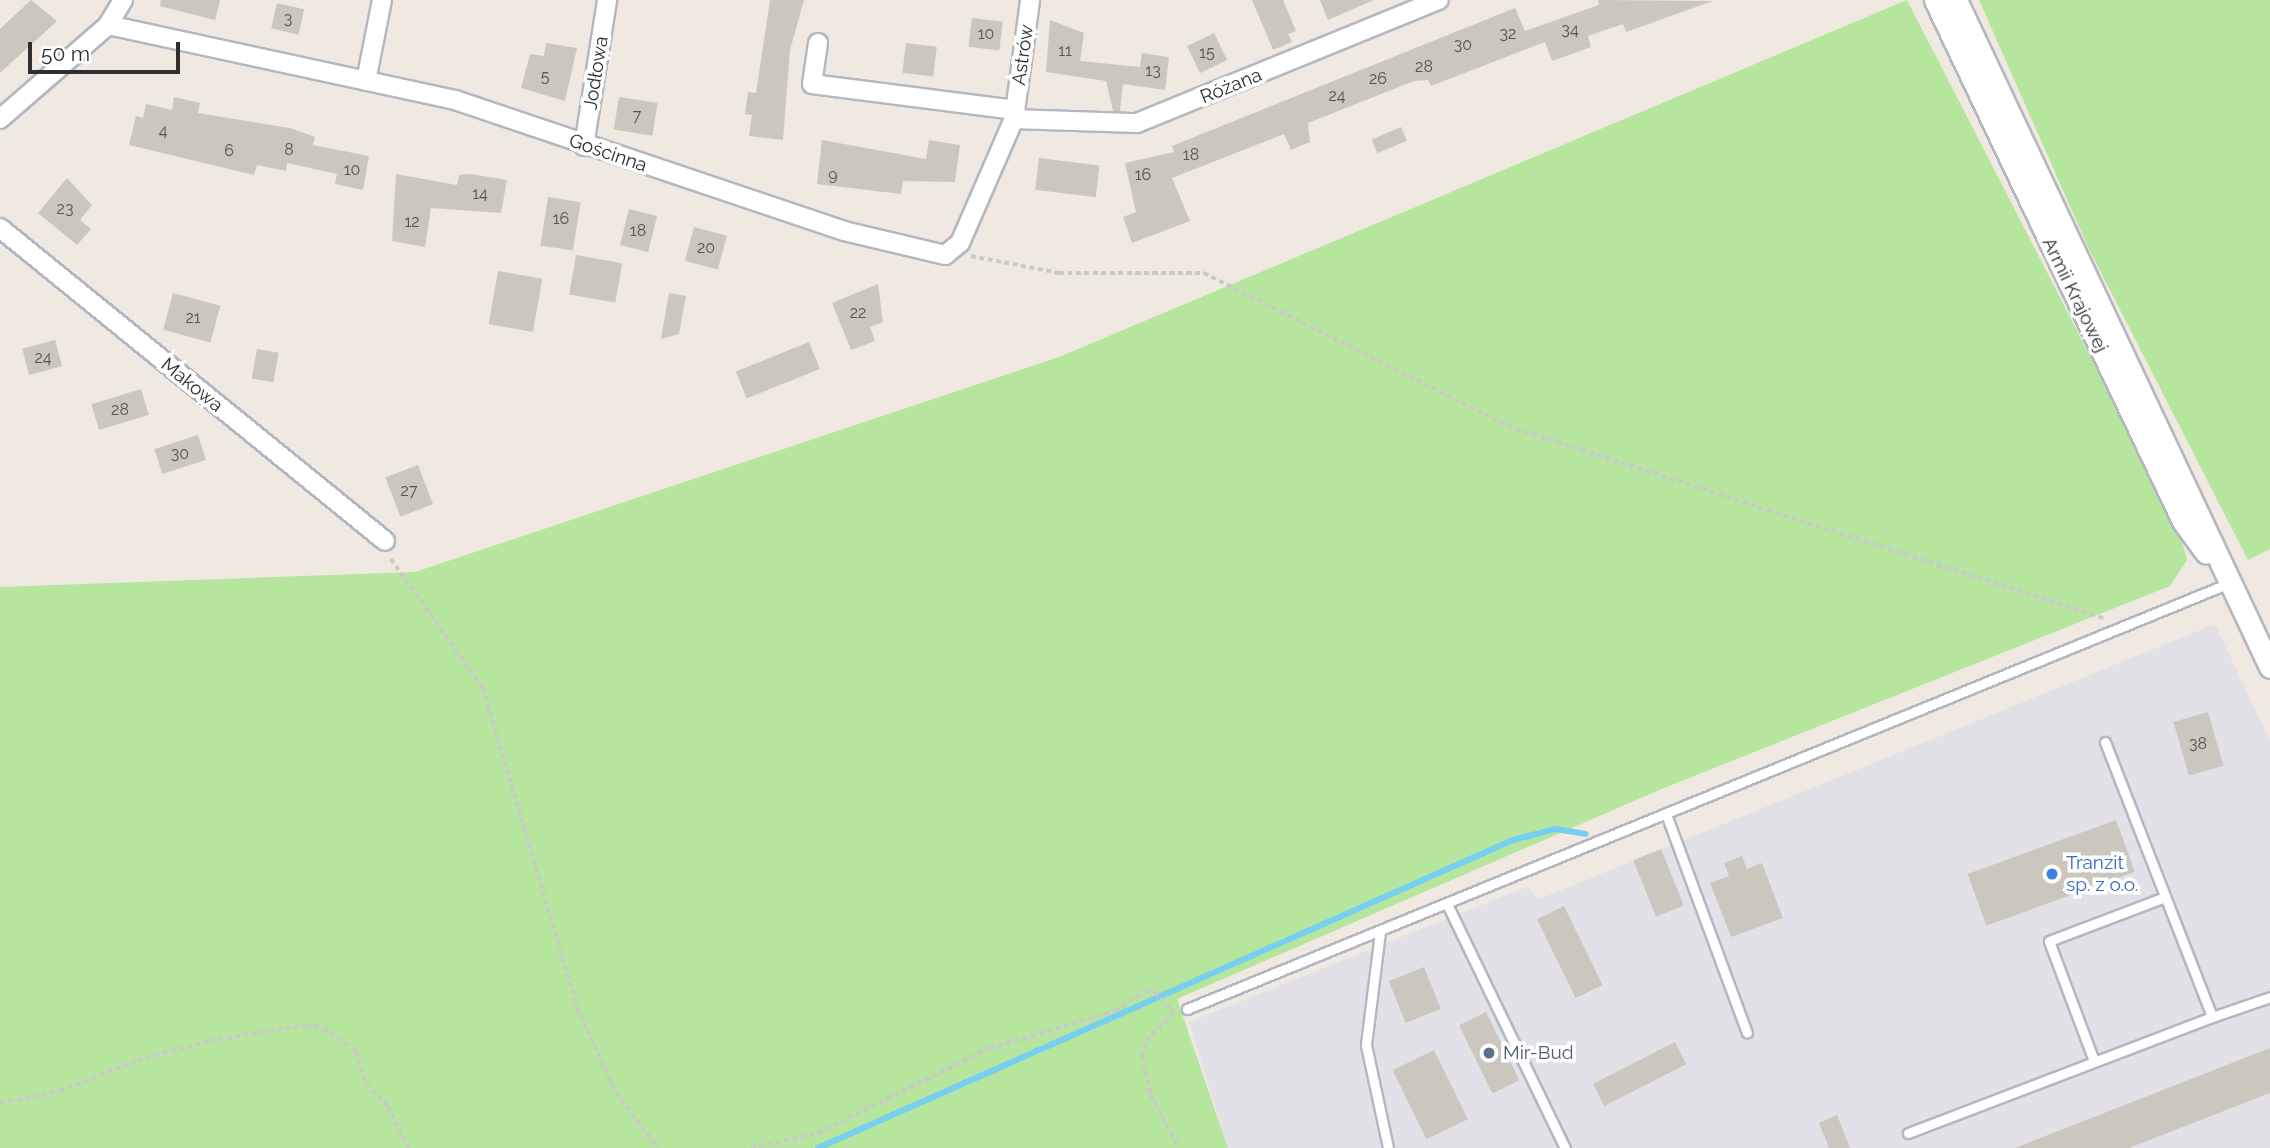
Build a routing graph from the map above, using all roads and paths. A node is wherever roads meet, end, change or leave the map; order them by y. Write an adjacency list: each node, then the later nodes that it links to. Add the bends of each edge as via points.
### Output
1 (123, 0): 8 (street)
2 (382, 0): 10 (street)
3 (607, 0): 13 (street, Jodłowa)
4 (1030, 0): 11 (street, Astrów)
5 (1439, 0): 11 (street, Różana, via 1137,123)
6 (1935, 0): 17 (street, Armii Krajowej, via 2183,521)
7 (1956, 0): 17 (street, Armii Krajowej)
8 (108, 26): 10 (street, Gościnna); 12 (street)
9 (818, 43): 11 (street, Różana, via 812,84)
10 (366, 81): 13 (street, Gościnna, via 475,106)
11 (1015, 114): 15 (street)
12 (0, 118)
13 (584, 146): 15 (street, Gościnna, via 867,238)
14 (0, 228): 16 (street, Makowa)
15 (952, 253): 18 (path, via 1059,273 1204,273 1508,426)
16 (385, 541): 34 (path, via 404,581 483,688 577,1007 616,1093)
17 (2228, 584): 18 (lane); 19 (street, Armii Krajowej)
18 (2127, 625): 21 (lane)
19 (2270, 667)
20 (2105, 742): 22 (lane)
21 (1666, 814): 23 (lane); 29 (lane)
22 (2165, 897): 28 (lane); 30 (lane, via 2049,942)
23 (1447, 904): 24 (lane); 38 (lane)
24 (1380, 932): 26 (lane); 37 (lane, via 1366,1045)
25 (2270, 997): 28 (lane)
26 (1187, 1009): 27 (path)
27 (1175, 1014): 35 (path, via 1155,992 1145,991 1115,1011 989,1048 818,1133); 36 (path, via 1150,1037 1142,1055 1151,1095)
28 (2212, 1017): 30 (lane)
29 (1748, 1033)
30 (2094, 1061): 32 (lane)
31 (0, 1104): 33 (path, via 60,1091 138,1060 210,1041 306,1025 324,1028 356,1051 366,1084 388,1106)
32 (1908, 1133)
33 (409, 1148)
34 (658, 1148)
35 (751, 1148)
36 (1179, 1148)
37 (1388, 1148)
38 (1565, 1148)

